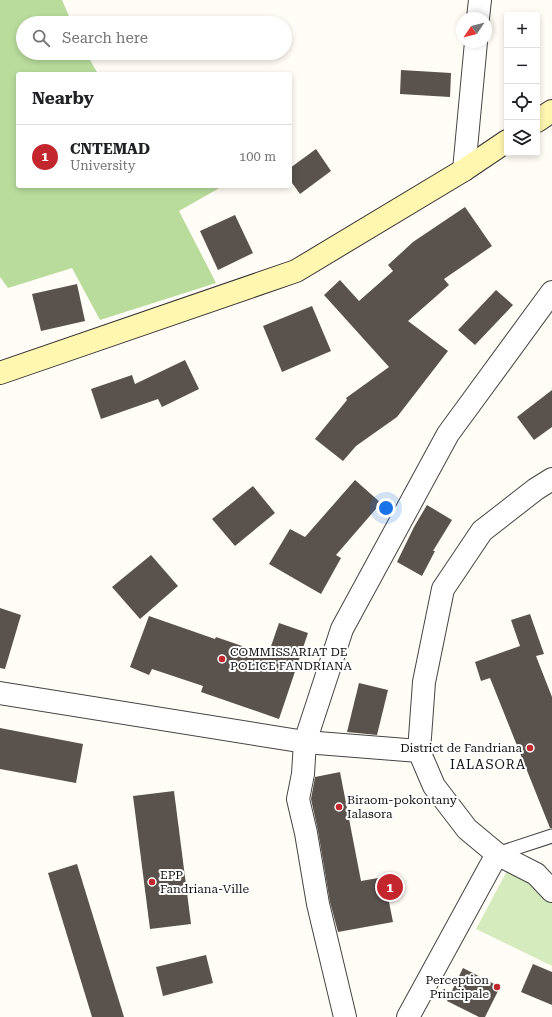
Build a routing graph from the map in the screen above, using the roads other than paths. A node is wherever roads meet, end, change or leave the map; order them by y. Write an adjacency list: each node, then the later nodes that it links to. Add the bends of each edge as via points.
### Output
1 (480, 0): 2 (street)
2 (479, 12)
3 (475, 48): 7 (street)
4 (552, 111): 5 (main road)
5 (538, 120)
6 (504, 143): 7 (main road)
7 (464, 170): 9 (main road, via 296,271)
8 (552, 292): 12 (street, via 444,441 342,629)
9 (0, 373)
10 (552, 480): 13 (street, via 536,489 482,531 443,589 424,682)
11 (0, 693): 12 (street)
12 (305, 742): 13 (street); 17 (street, via 298,800 318,904)
13 (419, 751): 15 (street, via 434,786 467,829)
14 (552, 836): 15 (lane)
15 (497, 854): 16 (street, via 536,874); 18 (street)
16 (552, 891)
17 (345, 1017)
18 (408, 1017)

